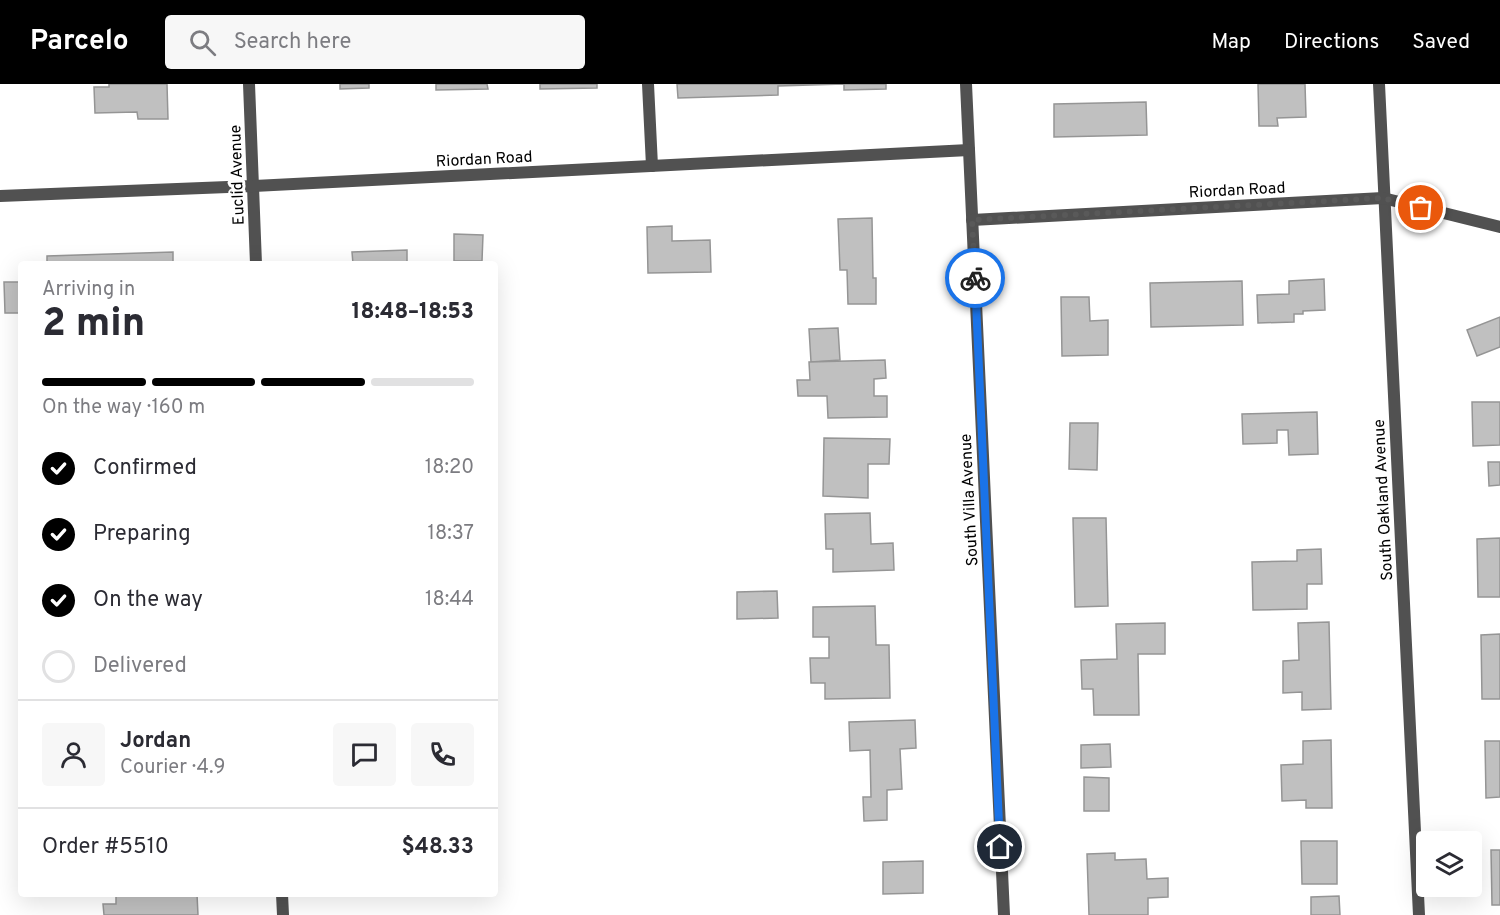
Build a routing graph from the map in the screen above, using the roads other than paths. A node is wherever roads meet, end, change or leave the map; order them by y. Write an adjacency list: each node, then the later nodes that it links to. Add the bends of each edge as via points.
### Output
1 (249, 84): 7 (street, Euclid Avenue)
2 (648, 84): 6 (street)
3 (966, 84): 5 (street, South Villa Avenue)
4 (1379, 84): 9 (street, South Oakland Avenue)
5 (969, 150): 6 (street, Riordan Road); 10 (street, South Villa Avenue)
6 (652, 166): 7 (street, Riordan Road)
7 (253, 186): 8 (street, Riordan Road); 12 (street, Euclid Avenue)
8 (0, 196)
9 (1383, 198): 10 (street, Riordan Road); 11 (street, Riordan Road); 16 (street, South Oakland Avenue)
10 (972, 220): 15 (street, South Villa Avenue)
11 (1500, 227)
12 (256, 261)
13 (282, 897): 14 (street)
14 (283, 915)
15 (1004, 915)
16 (1419, 915)

